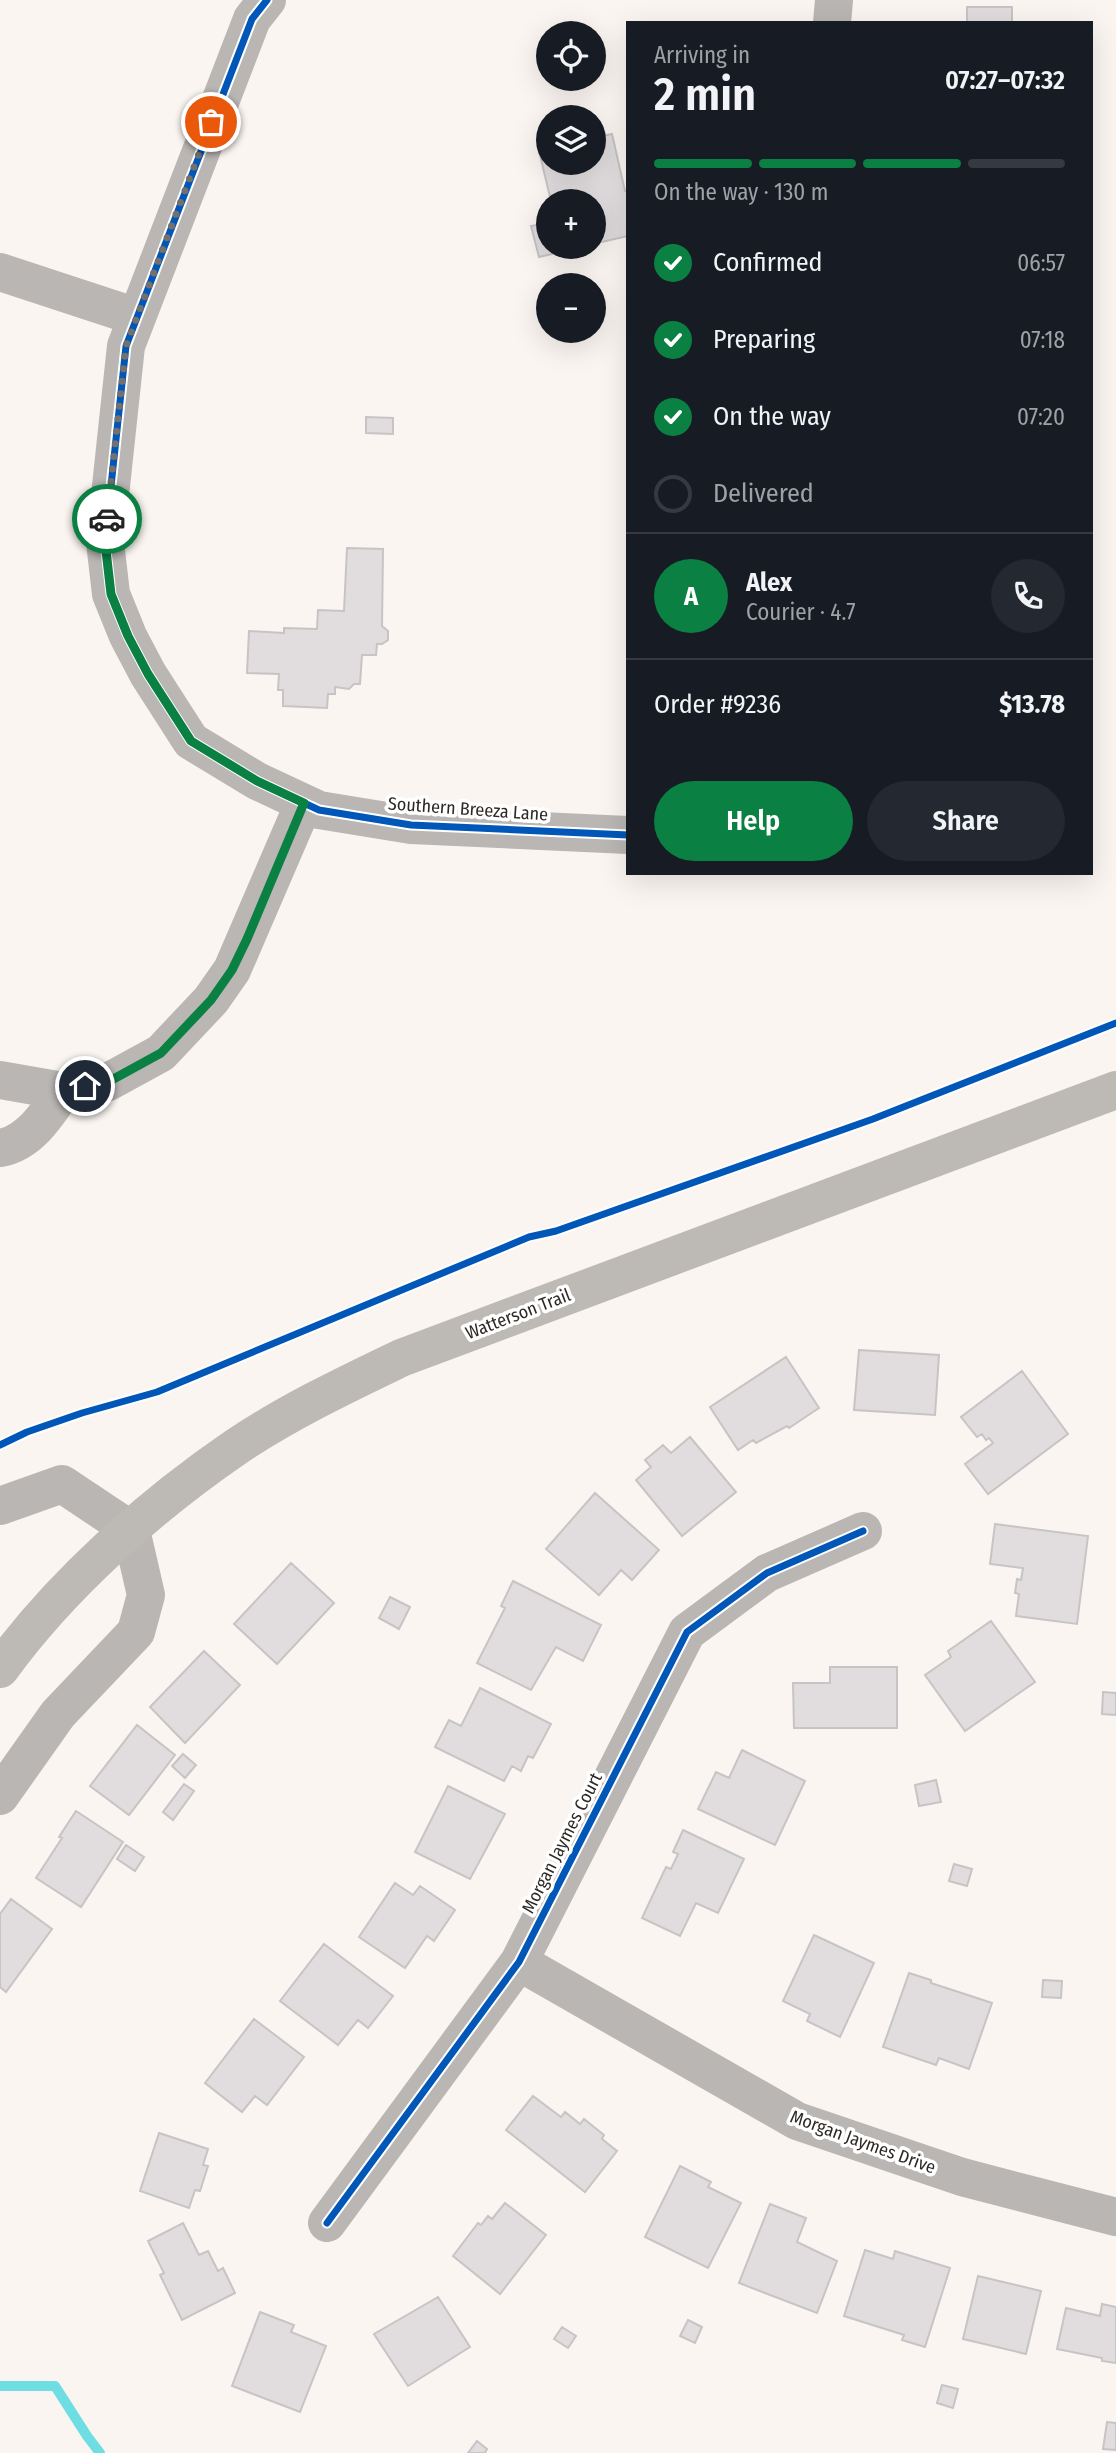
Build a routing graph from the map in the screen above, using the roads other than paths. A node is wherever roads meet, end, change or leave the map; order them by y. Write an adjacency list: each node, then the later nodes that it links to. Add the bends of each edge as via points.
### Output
1 (267, 0): 5 (street, Southern Breeza Lane, via 252,19)
2 (834, 0): 3 (street)
3 (832, 21)
4 (0, 272): 5 (street)
5 (137, 317): 6 (street, Southern Breeza Lane, via 126,346 105,542 111,594 148,674 191,741)
6 (304, 803): 7 (street, Southern Breeza Lane, via 319,810 411,825); 10 (street, via 242,949 211,1000 161,1053 108,1082)
7 (626, 835)
8 (0, 1080): 10 (street)
9 (1116, 1090): 13 (main road, Watterson Trail, via 401,1358 311,1402 237,1447)
10 (63, 1091): 11 (street, via 45,1119 15,1146)
11 (0, 1148)
12 (0, 1506): 13 (street, via 62,1484)
13 (131, 1530): 15 (main road, Watterson Trail, via 67,1590); 16 (street, via 146,1595 136,1632 58,1714)
14 (863, 1531): 17 (street, Morgan Jaymes Court, via 767,1573 687,1632)
15 (0, 1669)
16 (0, 1796)
17 (519, 1962): 18 (street, Morgan Jaymes Drive, via 797,2122 962,2178); 19 (street, Morgan Jaymes Court)
18 (1116, 2217)
19 (327, 2223)

